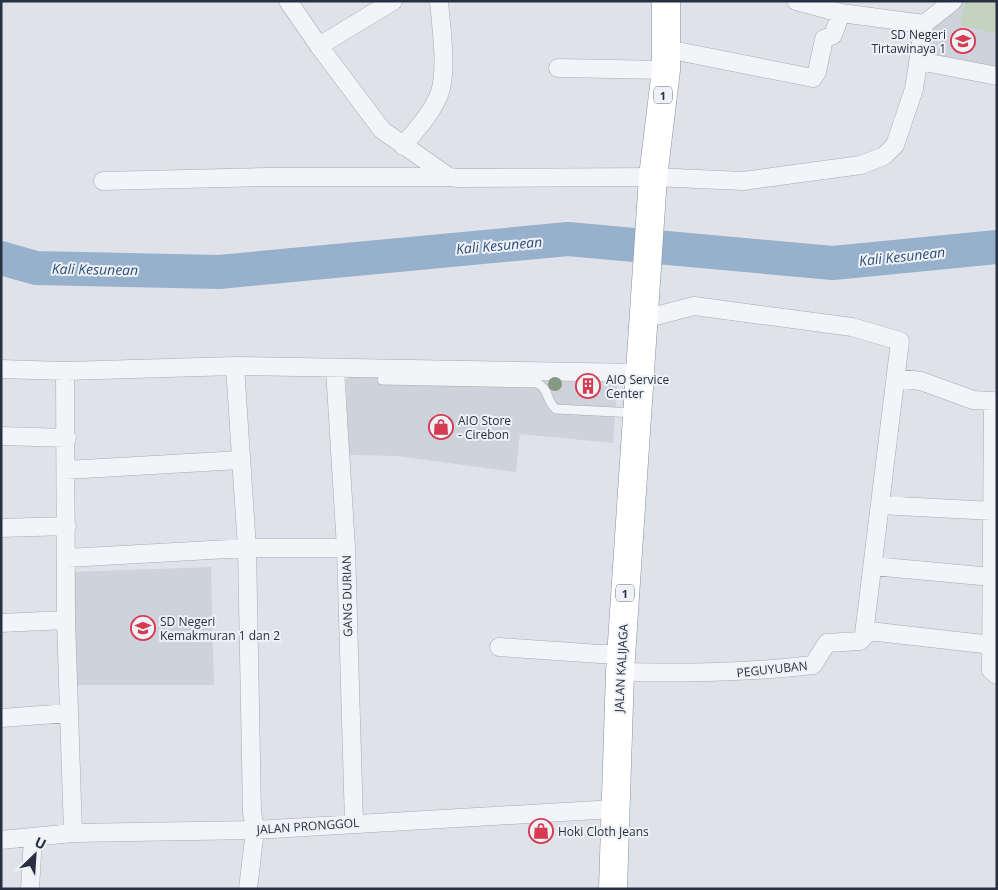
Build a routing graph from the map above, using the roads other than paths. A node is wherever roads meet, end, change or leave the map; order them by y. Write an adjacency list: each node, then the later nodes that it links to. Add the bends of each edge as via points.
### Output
1 (288, 1): 9 (street)
2 (393, 1): 9 (street)
3 (439, 1): 14 (street, via 442,52 439,94 428,115)
4 (666, 1): 10 (highway, 1)
5 (796, 1): 7 (street)
6 (953, 1): 8 (street)
7 (840, 13): 8 (street); 10 (street, via 833,35 824,38 813,78)
8 (924, 24): 11 (street)
9 (319, 46): 14 (street, via 382,130)
10 (666, 59): 12 (street); 17 (highway, 1)
11 (919, 61): 13 (street); 17 (street, via 904,123 895,145 884,156 861,165 743,181)
12 (558, 68)
13 (997, 76)
14 (403, 146): 15 (street)
15 (449, 177): 16 (street); 17 (street)
16 (103, 181)
17 (653, 182): 18 (highway, 1)
18 (645, 309): 23 (highway, JALAN KALIJAGA / 1); 24 (street, via 694,306 852,327 900,341)
19 (235, 366): 21 (street); 22 (street); 30 (street)
20 (1, 369): 22 (street)
21 (335, 369): 23 (street); 37 (street, GANG DURIAN)
22 (65, 371): 28 (street)
23 (641, 374): 26 (highway, JALAN KALIJAGA / 1)
24 (896, 378): 29 (street, via 921,381 973,400 994,401); 32 (street)
25 (382, 380): 26 (lane, via 537,383 547,391 556,410)
26 (638, 413): 46 (highway, JALAN KALIJAGA / 1)
27 (1, 436): 28 (street)
28 (67, 438): 31 (street)
29 (994, 446): 33 (street)
30 (240, 460): 31 (street); 36 (street)
31 (66, 470): 34 (street)
32 (880, 505): 33 (street); 39 (street)
33 (992, 511): 40 (street)
34 (67, 526): 35 (street); 38 (street)
35 (1, 528)
36 (247, 548): 37 (street); 38 (street); 52 (street)
37 (346, 548): 51 (street, GANG DURIAN)
38 (67, 558): 41 (street)
39 (873, 566): 40 (street); 43 (street)
40 (992, 577): 44 (street)
41 (66, 620): 42 (street); 48 (street)
42 (1, 623)
43 (864, 634): 44 (street, PEGUYUBAN, via 874,631); 46 (street, PEGUYUBAN, via 860,641 827,644 813,665 740,673)
44 (992, 645): 47 (street, via 991,670)
45 (499, 647): 46 (street, via 600,654)
46 (621, 663): 50 (highway, JALAN KALIJAGA / 1)
47 (997, 675)
48 (68, 713): 49 (street); 53 (street)
49 (1, 718)
50 (614, 809): 51 (street, JALAN PRONGGOL); 58 (highway, JALAN KALIJAGA / 1)
51 (354, 823): 52 (street, JALAN PRONGGOL)
52 (255, 830): 53 (street, JALAN PRONGGOL); 57 (street)
53 (73, 834): 54 (street, JALAN PRONGGOL)
54 (33, 838): 55 (street, JALAN PRONGGOL); 56 (street)
55 (1, 840)
56 (30, 889)
57 (248, 889)
58 (613, 889)

